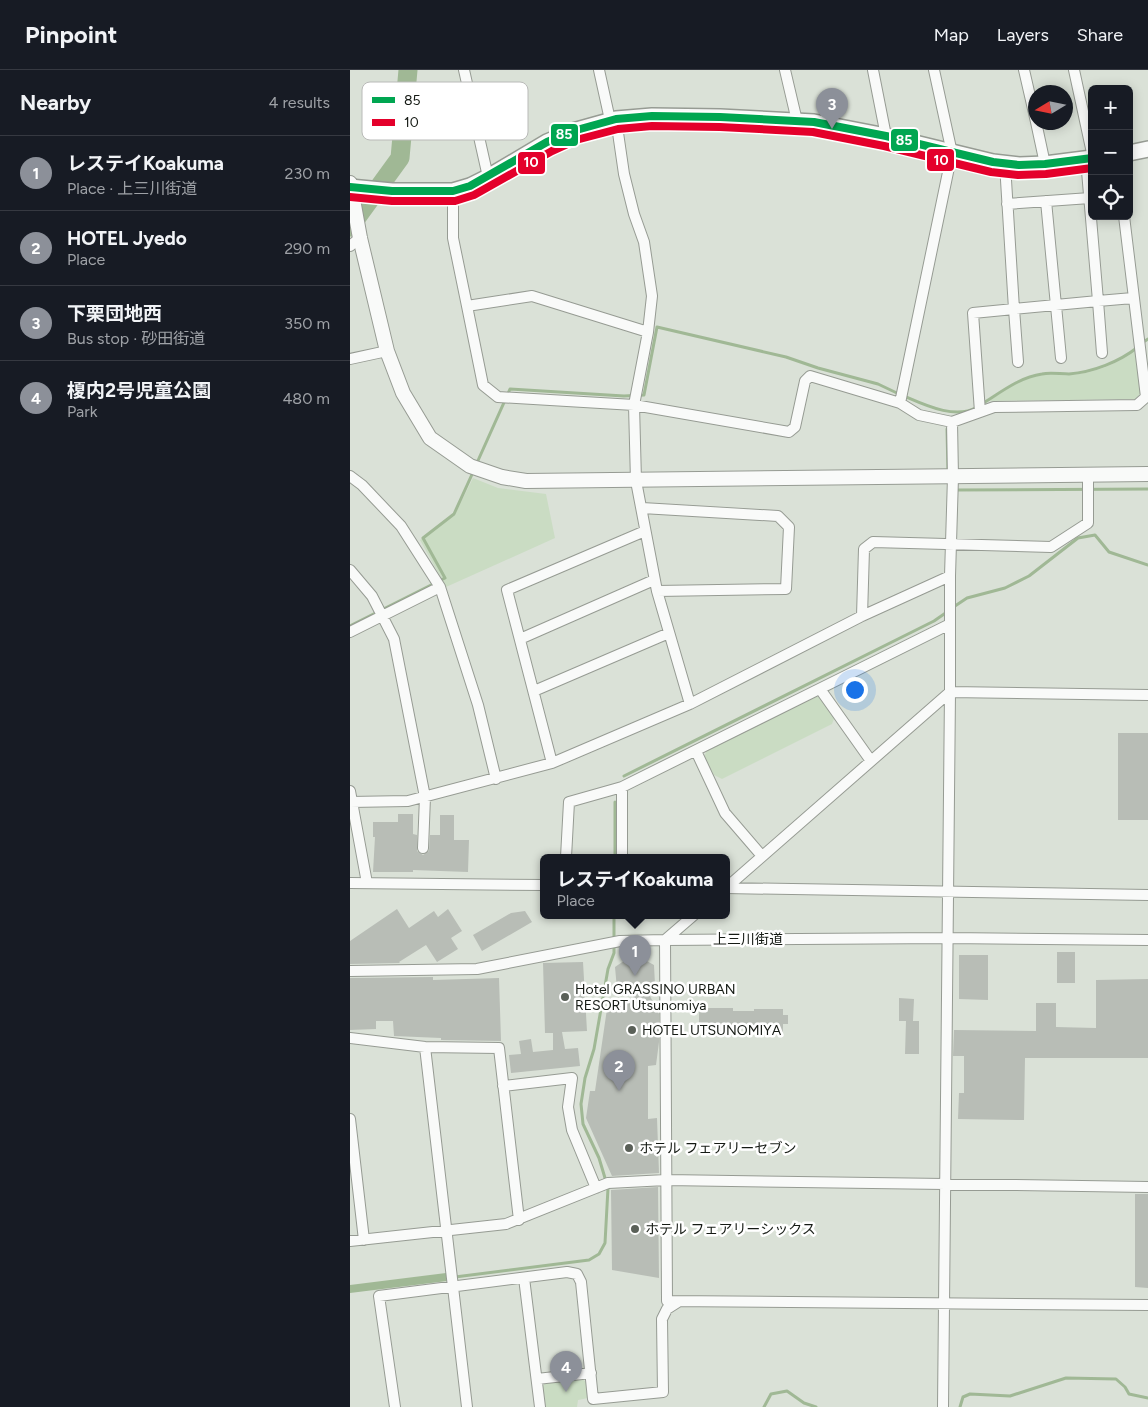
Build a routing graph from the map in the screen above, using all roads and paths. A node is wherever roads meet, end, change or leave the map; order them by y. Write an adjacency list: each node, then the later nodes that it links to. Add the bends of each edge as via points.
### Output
1 (599, 70): 8 (street)
2 (786, 70): 9 (street)
3 (873, 70): 11 (street)
4 (934, 70): 16 (street)
5 (1024, 70): 7 (street)
6 (1074, 70): 13 (street)
7 (1028, 87)
8 (613, 120): 9 (main road, via 652,116); 20 (main road, via 547,142); 35 (street, via 650,271 652,296)
9 (798, 121): 11 (main road)
10 (1038, 130): 19 (street)
11 (886, 136): 16 (main road)
12 (480, 140): 20 (street)
13 (1088, 145)
14 (1148, 149): 15 (main road)
15 (1133, 151)
16 (952, 153): 18 (main road); 41 (street)
17 (1088, 156): 19 (main road)
18 (1005, 164): 19 (main road); 25 (street)
19 (1045, 164)
20 (488, 177): 22 (main road)
21 (350, 185): 22 (main road, via 392,191); 26 (street)
22 (453, 191): 33 (street, via 453,238)
23 (1088, 198): 24 (street)
24 (1046, 201): 25 (street); 32 (street)
25 (1007, 204): 34 (street)
26 (353, 218): 29 (street)
27 (1092, 220): 31 (street)
28 (1124, 220): 30 (street)
29 (355, 242): 36 (street)
30 (1133, 298): 31 (street); 43 (street, via 1146,397 1137,406 994,407)
31 (1098, 301): 32 (street); 37 (street)
32 (1056, 305): 34 (street); 38 (street)
33 (467, 306): 35 (street, via 532,296); 42 (street, via 483,385 498,398)
34 (1014, 309): 40 (street); 43 (street, via 973,313)
35 (648, 332): 42 (street)
36 (387, 351): 39 (street); 49 (street, via 403,393 430,438 470,466 526,481)
37 (1102, 353)
38 (1061, 358)
39 (350, 359)
40 (1018, 362)
41 (900, 403): 42 (street, via 810,376 805,381 795,427 789,432); 44 (street, via 919,415)
42 (634, 406): 49 (street)
43 (980, 412): 44 (street)
44 (952, 422): 48 (street)
45 (1148, 474): 46 (street)
46 (1088, 475): 48 (street); 52 (street, via 1088,523 1051,547)
47 (350, 476): 56 (street, via 400,526)
48 (953, 477): 49 (street); 52 (street)
49 (636, 481): 50 (street)
50 (642, 508): 51 (street); 57 (street, via 778,516 789,526 786,589)
51 (644, 531): 55 (street); 63 (street, via 507,590)
52 (951, 544): 54 (street); 59 (street, via 873,542 864,548)
53 (350, 570): 58 (street, via 372,596)
54 (950, 576): 59 (street); 60 (street)
55 (654, 580): 57 (street); 63 (street)
56 (440, 587): 58 (street); 72 (street, via 478,704)
57 (656, 591): 62 (street)
58 (382, 616): 61 (street); 75 (street, via 394,639)
59 (862, 616): 68 (street)
60 (950, 624): 64 (street); 66 (street)
61 (350, 632)
62 (669, 633): 65 (street); 68 (street)
63 (520, 639): 65 (street)
64 (820, 689): 69 (street); 70 (street)
65 (534, 691): 71 (street)
66 (950, 692): 67 (street); 70 (street); 88 (street)
67 (1148, 695)
68 (690, 704): 71 (street)
69 (696, 752): 73 (street); 82 (street, via 725,813)
70 (871, 761): 82 (street)
71 (552, 763): 72 (street)
72 (496, 779): 75 (street)
73 (622, 787): 80 (street, via 569,802); 81 (street)
74 (350, 790): 76 (street)
75 (425, 797): 76 (street, via 408,801); 77 (street)
76 (351, 802): 79 (street)
77 (423, 848)
78 (350, 850): 79 (street)
79 (361, 850): 84 (street)
80 (566, 854)
81 (622, 854)
82 (762, 856): 85 (street)
83 (350, 883): 84 (street)
84 (367, 883): 86 (street)
85 (730, 884)
86 (540, 885)
87 (730, 888): 88 (street)
88 (947, 892): 89 (street); 91 (street)
89 (1148, 895)
90 (689, 919): 92 (street)
91 (947, 938): 92 (street, 上三川街道); 93 (street, 上三川街道); 100 (street)
92 (665, 940): 94 (street, 上三川街道, via 620,941 477,969); 99 (street)
93 (1148, 940)
94 (350, 971)
95 (350, 1038): 96 (street)
96 (425, 1048): 97 (street, via 499,1048); 104 (street)
97 (503, 1086): 102 (street, via 572,1078 568,1106 572,1130); 103 (street)
98 (350, 1119): 105 (street)
99 (666, 1180): 100 (street); 102 (street, via 608,1183); 109 (street, via 667,1301)
100 (944, 1184): 101 (street); 110 (street)
101 (1148, 1187)
102 (596, 1188): 103 (street)
103 (519, 1220): 104 (street)
104 (446, 1230): 105 (street); 108 (street)
105 (364, 1240): 106 (street)
106 (350, 1241)
107 (524, 1278): 108 (street); 112 (street, via 567,1272 577,1274 581,1282); 113 (street)
108 (453, 1287): 114 (street, via 379,1296); 115 (street)
109 (679, 1302): 110 (street); 112 (street, via 667,1309 662,1319 663,1392 593,1400)
110 (943, 1303): 111 (street); 117 (street)
111 (1148, 1305)
112 (590, 1373): 113 (street)
113 (537, 1379): 116 (street)
114 (396, 1407)
115 (467, 1407)
116 (540, 1407)
117 (943, 1407)

